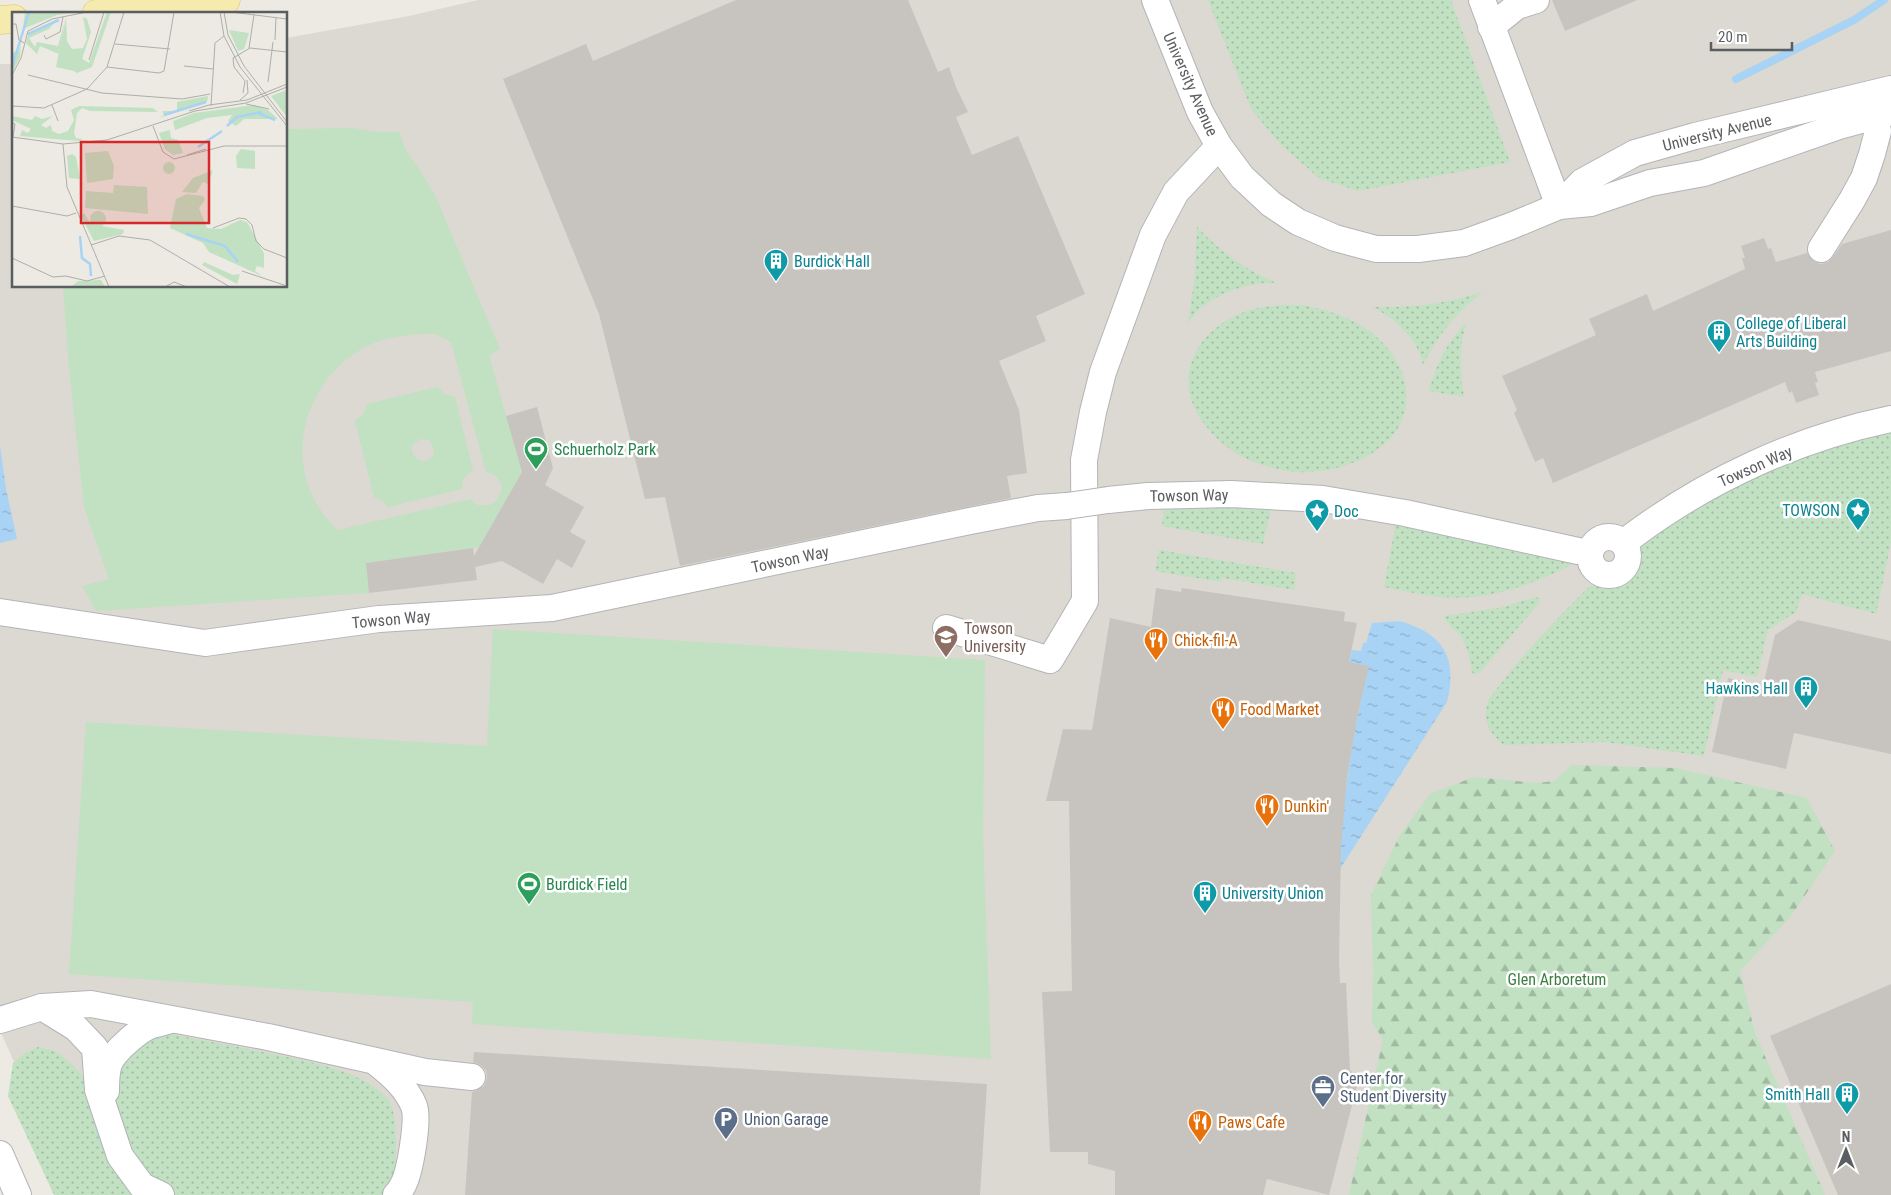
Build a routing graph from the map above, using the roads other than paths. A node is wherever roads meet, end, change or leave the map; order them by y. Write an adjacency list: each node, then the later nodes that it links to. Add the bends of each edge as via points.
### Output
1 (226, 0): 5 (main road)
2 (1155, 0): 8 (street, University Avenue, via 1200,112)
3 (1482, 0): 6 (street)
4 (1536, 0): 6 (street, via 1518,6)
5 (115, 12)
6 (1491, 27): 9 (street)
7 (1881, 103): 9 (street, University Avenue, via 1839,126 1704,173 1650,183 1591,203); 9 (street, University Avenue, via 1695,136 1635,153 1582,182); 10 (street, via 1878,131 1864,178)
8 (1219, 146): 9 (street, University Avenue, via 1242,177 1271,204 1298,222 1335,238 1376,248 1418,250 1464,243); 15 (street, via 1176,192 1153,235 1103,372 1084,460 1085,601 1050,660)
9 (1559, 206)
10 (1821, 250)
11 (1891, 419): 12 (street, Towson Way, via 1815,440 1746,468 1680,504)
12 (1629, 547)
13 (1578, 551): 14 (street, Towson Way, bridge, via 1323,499 1231,494 1148,496 1038,508 978,519 552,608 414,616 205,643)
14 (0, 612)
15 (946, 628)
16 (42, 1007): 17 (street); 18 (street, via 91,1004); 21 (street, via 76,1028 95,1048 98,1090)
17 (0, 1020)
18 (175, 1020): 19 (street); 21 (street, via 151,1025 136,1034 110,1063 106,1081)
19 (374, 1060): 20 (street, via 425,1072); 25 (street, via 401,1083 414,1108 415,1131 410,1160 404,1184)
20 (472, 1077)
21 (107, 1119): 24 (street, via 120,1156 142,1186)
22 (0, 1154): 23 (street)
23 (18, 1195)
24 (161, 1195)
25 (396, 1195)

